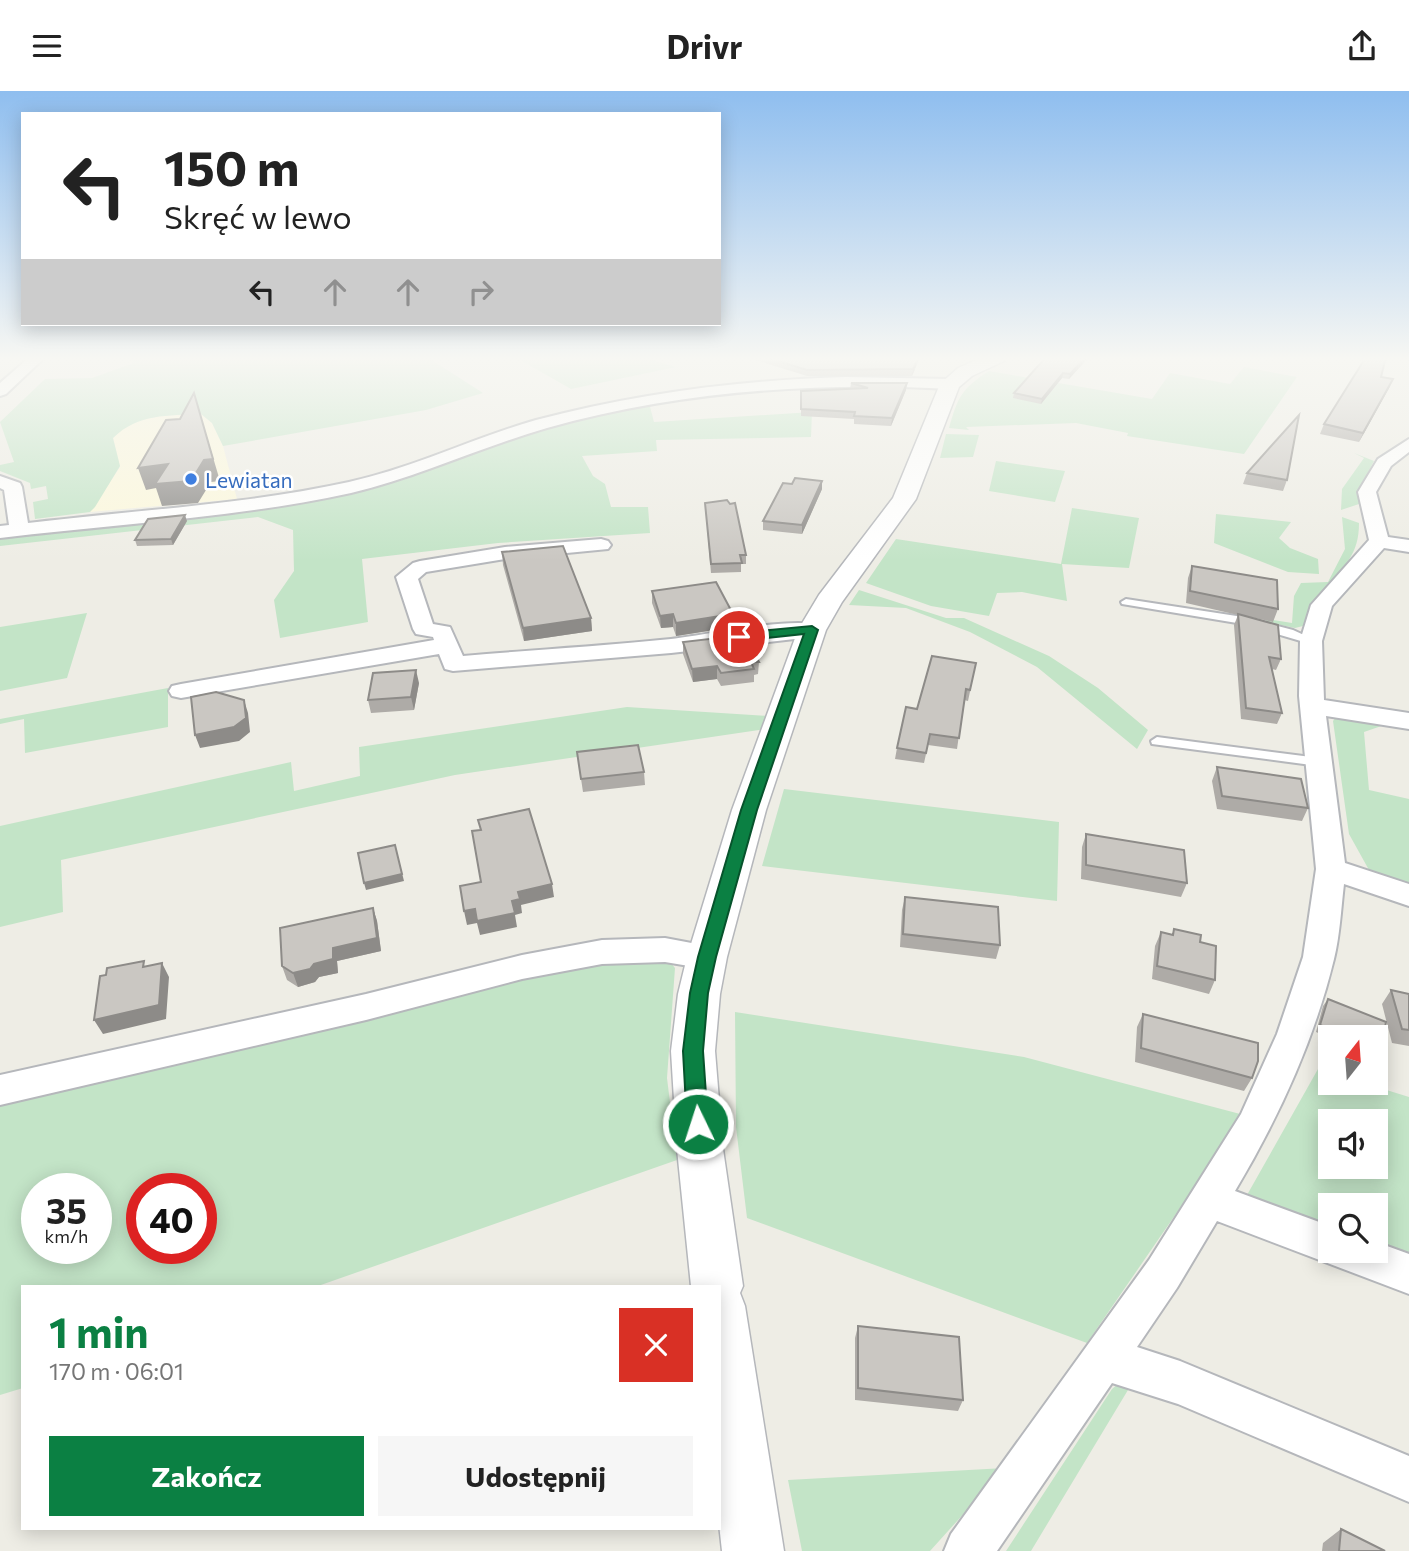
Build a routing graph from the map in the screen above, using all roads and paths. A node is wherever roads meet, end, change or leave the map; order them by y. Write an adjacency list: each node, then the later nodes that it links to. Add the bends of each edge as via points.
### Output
1 (540, 425): 5 (street, via 352,487)
2 (934, 425): 10 (street, via 904,499)
3 (1409, 444): 6 (street, via 1384,463 1367,492)
4 (0, 481): 5 (street, via 12,487)
5 (9, 530)
6 (1379, 541): 8 (street); 11 (street, via 1322,605)
7 (601, 545): 12 (street, via 505,552 420,567 407,577 424,629 442,632)
8 (1409, 546)
9 (1126, 602): 11 (lane, via 1246,620)
10 (812, 630): 12 (street, via 453,664); 20 (street, via 749,810)
11 (1311, 641): 14 (street)
12 (448, 645): 13 (street)
13 (181, 691)
14 (1312, 712): 15 (street, via 1327,707); 17 (street)
15 (1409, 721)
16 (1157, 741): 17 (lane)
17 (1319, 762): 18 (street)
18 (1331, 869): 19 (street); 22 (street, via 1319,957 1294,1034 1255,1124)
19 (1409, 895)
20 (707, 957): 21 (street, via 665,950 602,951); 26 (street, via 693,1051 699,1149)
21 (0, 1090)
22 (1210, 1200): 23 (street); 28 (street)
23 (1318, 1240)
24 (1380, 1263): 25 (street)
25 (1409, 1274)
26 (717, 1285)
27 (721, 1320): 30 (street)
28 (1105, 1359): 29 (street, via 1180,1383); 31 (street)
29 (1409, 1479)
30 (753, 1551)
31 (968, 1551)

